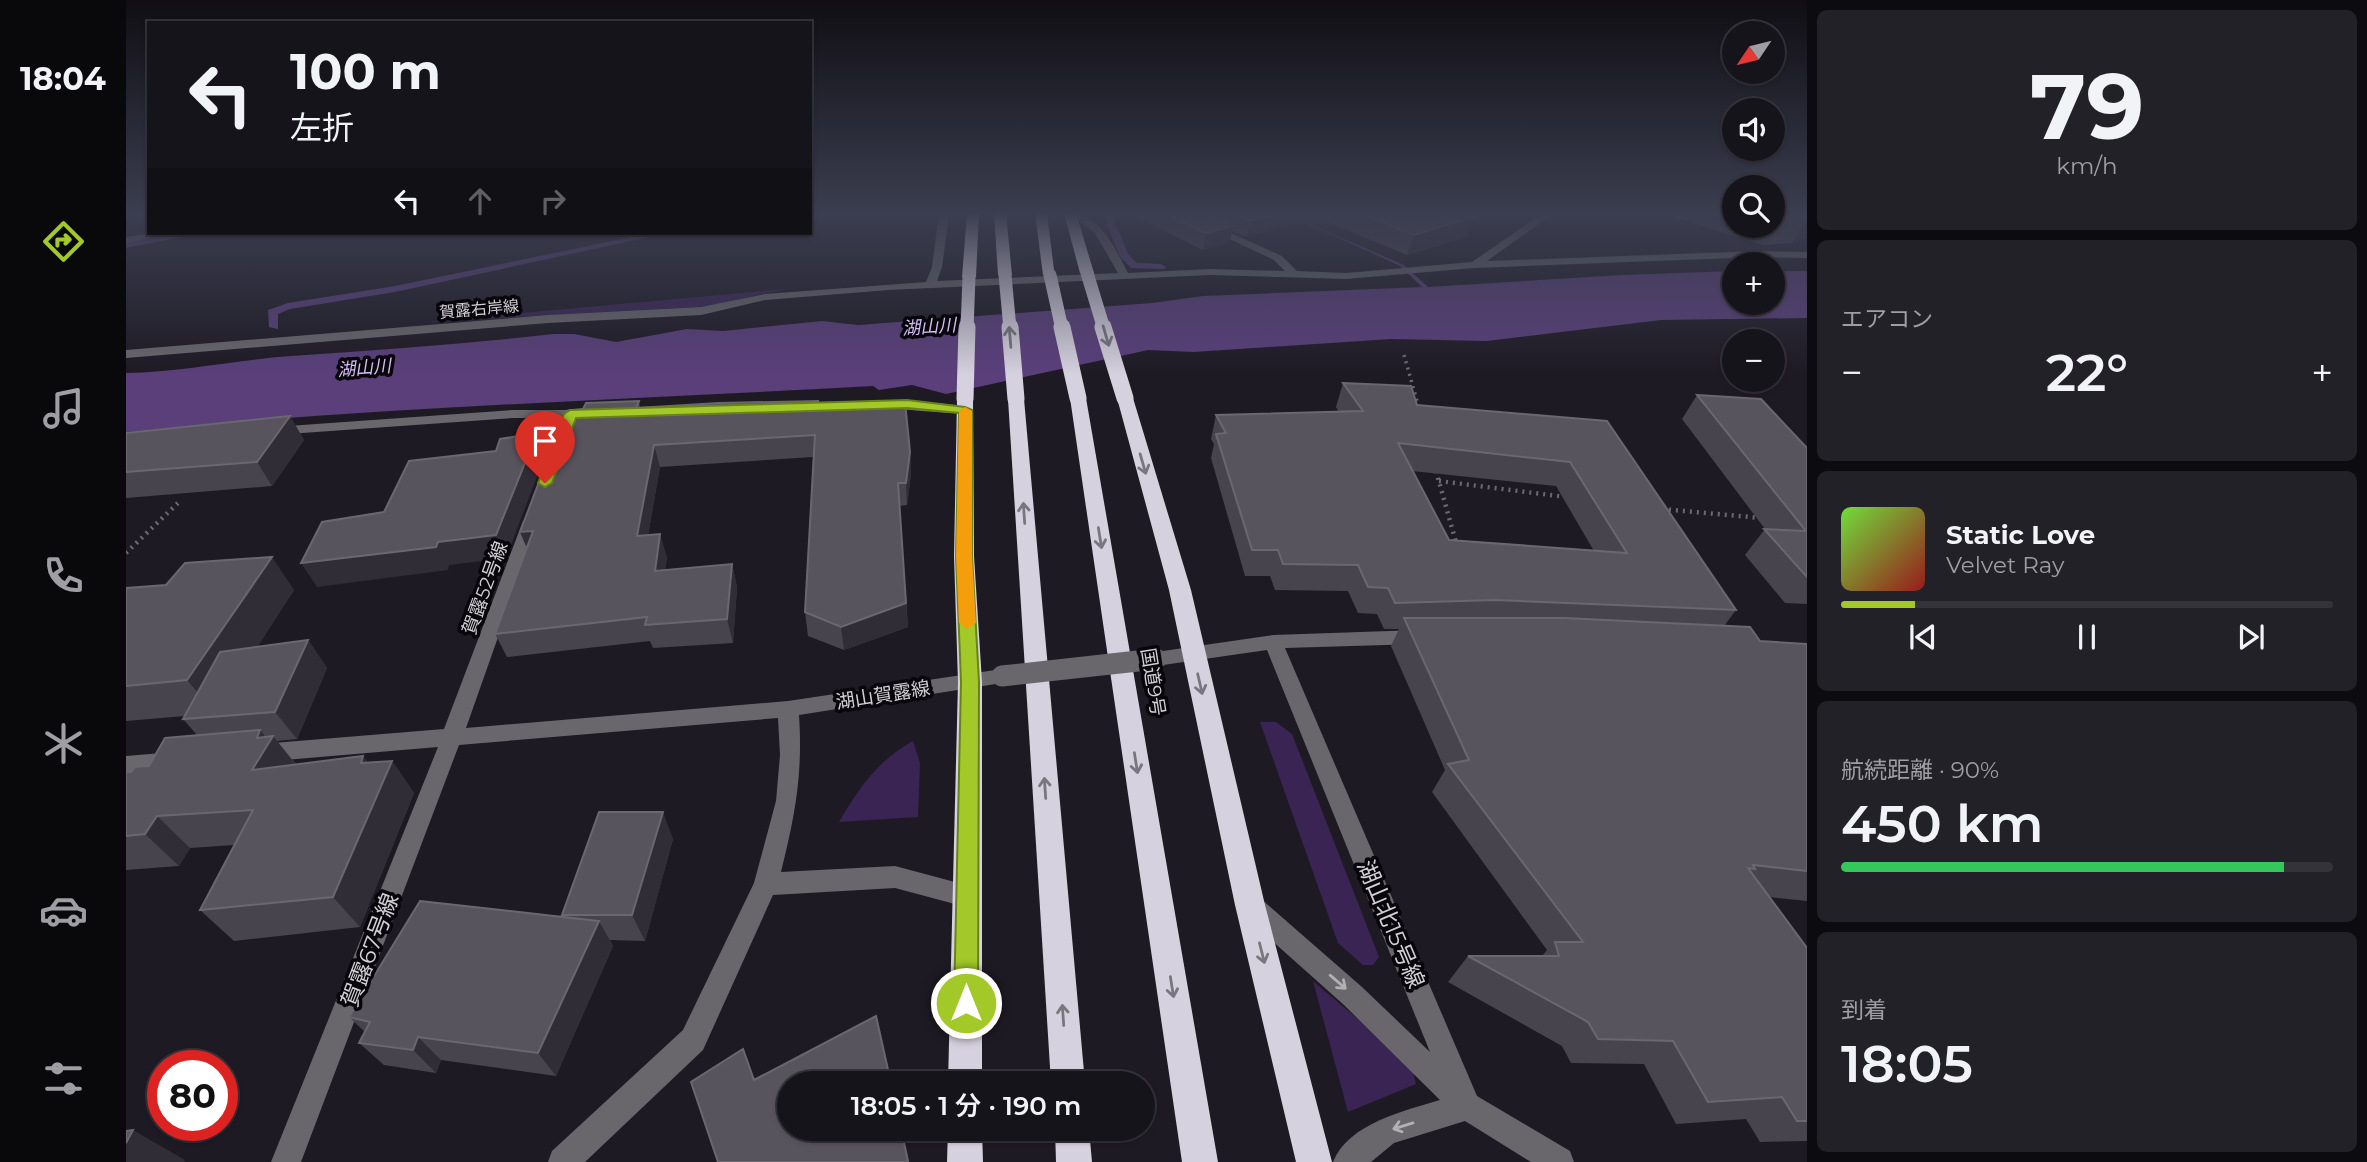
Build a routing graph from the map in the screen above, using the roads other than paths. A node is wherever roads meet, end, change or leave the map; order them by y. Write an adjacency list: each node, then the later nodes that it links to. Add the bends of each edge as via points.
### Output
1 (937, 267): 11 (street)
2 (970, 267): 13 (highway, bridge)
3 (1004, 267): 33 (highway, one-way to 3, bridge)
4 (1049, 267): 41 (highway, 国道9号, one-way to 41, bridge, via 1078,398)
5 (1085, 267): 22 (highway, one-way to 22, bridge, via 1180,590)
6 (1120, 267): 10 (street)
7 (1287, 267): 9 (street)
8 (1448, 267): 9 (street, 賀露右岸線, via 1346,276)
9 (1294, 274): 10 (street, 賀露右岸線)
10 (1124, 275): 11 (street, 賀露右岸線)
11 (930, 285): 12 (street, 賀露右岸線, via 765,297 701,311)
12 (126, 354)
13 (965, 405): 14 (street); 23 (highway, via 964,556)
14 (869, 406)
15 (570, 414): 16 (street); 17 (street); 18 (street)
16 (610, 414)
17 (260, 432)
18 (562, 436)
19 (536, 509): 25 (street, 賀露52号線)
20 (1434, 636): 21 (street, 湖山賀露線)
21 (1273, 642): 22 (street, 湖山賀露線); 34 (street, 湖山北15号線)
22 (1193, 652): 23 (street, 湖山賀露線, bridge); 31 (highway, one-way to 31)
23 (970, 682): 24 (street, 湖山賀露線); 30 (highway)
24 (788, 709): 25 (street, 湖山賀露線); 29 (street, via 787,801)
25 (452, 737): 26 (street, 湖山賀露線); 37 (street, 賀露67号線)
26 (235, 755)
27 (194, 759): 28 (street)
28 (126, 765)
29 (766, 884): 30 (street, via 895,877); 38 (street, via 693,1040)
30 (966, 896): 32 (highway)
31 (1250, 905): 34 (street, one-way to 34); 42 (highway, one-way to 42)
32 (965, 1071)
33 (1067, 1071)
34 (1467, 1106): 43 (street, one-way to 43, via 1386,1131); 44 (street)
35 (965, 1141): 39 (highway)
36 (1073, 1141): 40 (highway)
37 (286, 1162)
38 (564, 1162)
39 (965, 1162)
40 (1074, 1162)
41 (1200, 1162)
42 (1314, 1162)
43 (1348, 1162)
44 (1559, 1162)

